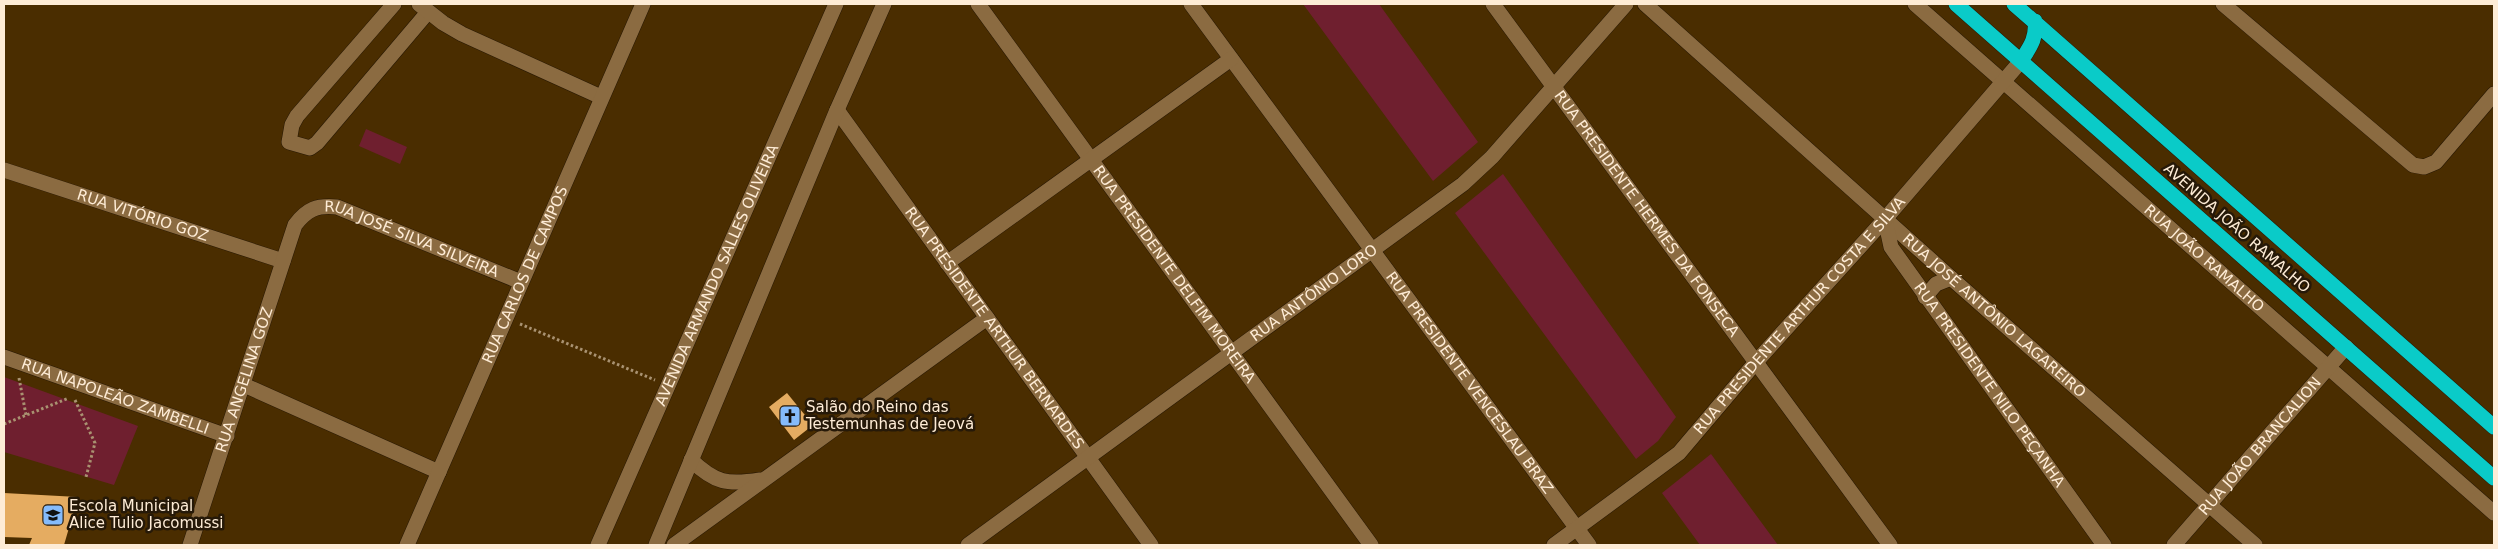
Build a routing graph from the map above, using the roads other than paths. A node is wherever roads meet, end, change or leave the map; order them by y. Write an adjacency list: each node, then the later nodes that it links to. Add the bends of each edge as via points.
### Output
1 (394, 4): 14 (street, via 297,116 289,142 310,148 317,143)
2 (643, 4): 21 (street, RUA CARLOS DE CAMPOS)
3 (836, 4): 52 (street, AVENIDA ARMANDO SALLES OLIVEIRA)
4 (884, 4): 22 (street)
5 (978, 4): 23 (street, RUA PRESIDENTE DELFIM MOREIRA)
6 (1190, 4): 16 (street, RUA PRESIDENTE VENCESLAU BRAZ)
7 (1493, 4): 19 (street, RUA PRESIDENTE HERMES DA FONSECA)
8 (1626, 4): 19 (street, RUA ANTÔNIO LORO)
9 (1645, 4): 26 (street, RUA JOSÉ ANTÔNIO LAGAREIRO)
10 (1915, 4): 18 (street, RUA JOÃO RAMALHO)
11 (1956, 4): 17 (highway, AVENIDA JOÃO RAMALHO)
12 (2014, 4): 15 (highway, AVENIDA JOÃO RAMALHO)
13 (2223, 4): 20 (street, via 2413,165 2424,167 2436,162)
14 (424, 8): 21 (street, via 462,34)
15 (2035, 21): 17 (highway, via 2033,42); 40 (highway, AVENIDA JOÃO RAMALHO)
16 (1231, 59): 23 (street); 27 (street, RUA PRESIDENTE VENCESLAU BRAZ)
17 (2021, 61): 18 (street, RUA PRESIDENTE ARTHUR COSTA E SILVA); 34 (highway, AVENIDA JOÃO RAMALHO)
18 (2004, 82): 26 (street, RUA PRESIDENTE ARTHUR COSTA E SILVA); 38 (street, RUA JOÃO RAMALHO)
19 (1554, 87): 27 (street, RUA ANTÔNIO LORO, via 1480,170); 37 (street, RUA PRESIDENTE HERMES DA FONSECA)
20 (2494, 94)
21 (601, 97): 31 (street, RUA CARLOS DE CAMPOS)
22 (837, 110): 29 (street, RUA PRESIDENTE ARTHUR BERNARDES); 43 (street)
23 (1091, 160): 29 (street); 35 (street, RUA PRESIDENTE DELFIM MOREIRA)
24 (4, 170): 28 (street, RUA VITÓRIO GOZ)
25 (302, 215): 28 (street, RUA ANGELINA GOZ, via 295,225); 31 (street, RUA JOSÉ SILVA SILVEIRA, via 311,208 337,207)
26 (1885, 219): 30 (street, RUA JOSÉ ANTÔNIO LAGAREIRO); 32 (street, RUA PRESIDENTE NILO PEÇANHA, via 1891,248); 37 (street, RUA PRESIDENTE ARTHUR COSTA E SILVA)
27 (1372, 251): 35 (street, RUA ANTÔNIO LORO); 49 (street, RUA PRESIDENTE VENCESLAU BRAZ)
28 (283, 261): 39 (street, RUA ANGELINA GOZ)
29 (947, 262): 33 (street, RUA PRESIDENTE ARTHUR BERNARDES)
30 (1951, 278): 32 (street, via 1936,284); 47 (street, RUA JOSÉ ANTÔNIO LAGAREIRO)
31 (521, 282): 44 (street, RUA CARLOS DE CAMPOS)
32 (1926, 297): 61 (street, RUA PRESIDENTE NILO PEÇANHA)
33 (987, 318): 42 (street, RUA PRESIDENTE ARTHUR BERNARDES); 46 (street)
34 (2346, 347): 38 (street, RUA JOÃO BRANCALION); 45 (highway, AVENIDA JOÃO RAMALHO)
35 (1232, 353): 42 (street, RUA ANTÔNIO LORO); 57 (street, RUA PRESIDENTE DELFIM MOREIRA)
36 (10, 360): 41 (street, RUA NAPOLEÃO ZAMBELLI)
37 (1756, 362): 49 (street, RUA PRESIDENTE ARTHUR COSTA E SILVA, via 1679,453); 60 (street, RUA PRESIDENTE HERMES DA FONSECA)
38 (2329, 368): 47 (street, RUA JOÃO BRANCALION); 48 (street, RUA JOÃO RAMALHO)
39 (244, 385): 41 (street, RUA ANGELINA GOZ); 44 (street)
40 (2494, 427)
41 (226, 436): 50 (street, RUA ANGELINA GOZ)
42 (1088, 458): 55 (street, RUA ANTÔNIO LORO); 56 (street, RUA PRESIDENTE ARTHUR BERNARDES)
43 (691, 460): 46 (street, via 721,482); 53 (street)
44 (439, 472): 51 (street, RUA CARLOS DE CAMPOS)
45 (2494, 478)
46 (764, 479): 54 (street)
47 (2209, 505): 62 (street, RUA JOÃO BRANCALION); 63 (street, RUA JOSÉ ANTÔNIO LAGAREIRO)
48 (2494, 513)
49 (1577, 529): 58 (street, RUA PRESIDENTE ARTHUR COSTA E SILVA); 59 (street, RUA PRESIDENTE VENCESLAU BRAZ)
50 (190, 545)
51 (407, 545)
52 (598, 545)
53 (656, 545)
54 (674, 545)
55 (968, 545)
56 (1151, 545)
57 (1371, 545)
58 (1554, 545)
59 (1589, 545)
60 (1890, 545)
61 (2104, 545)
62 (2174, 545)
63 (2255, 545)

